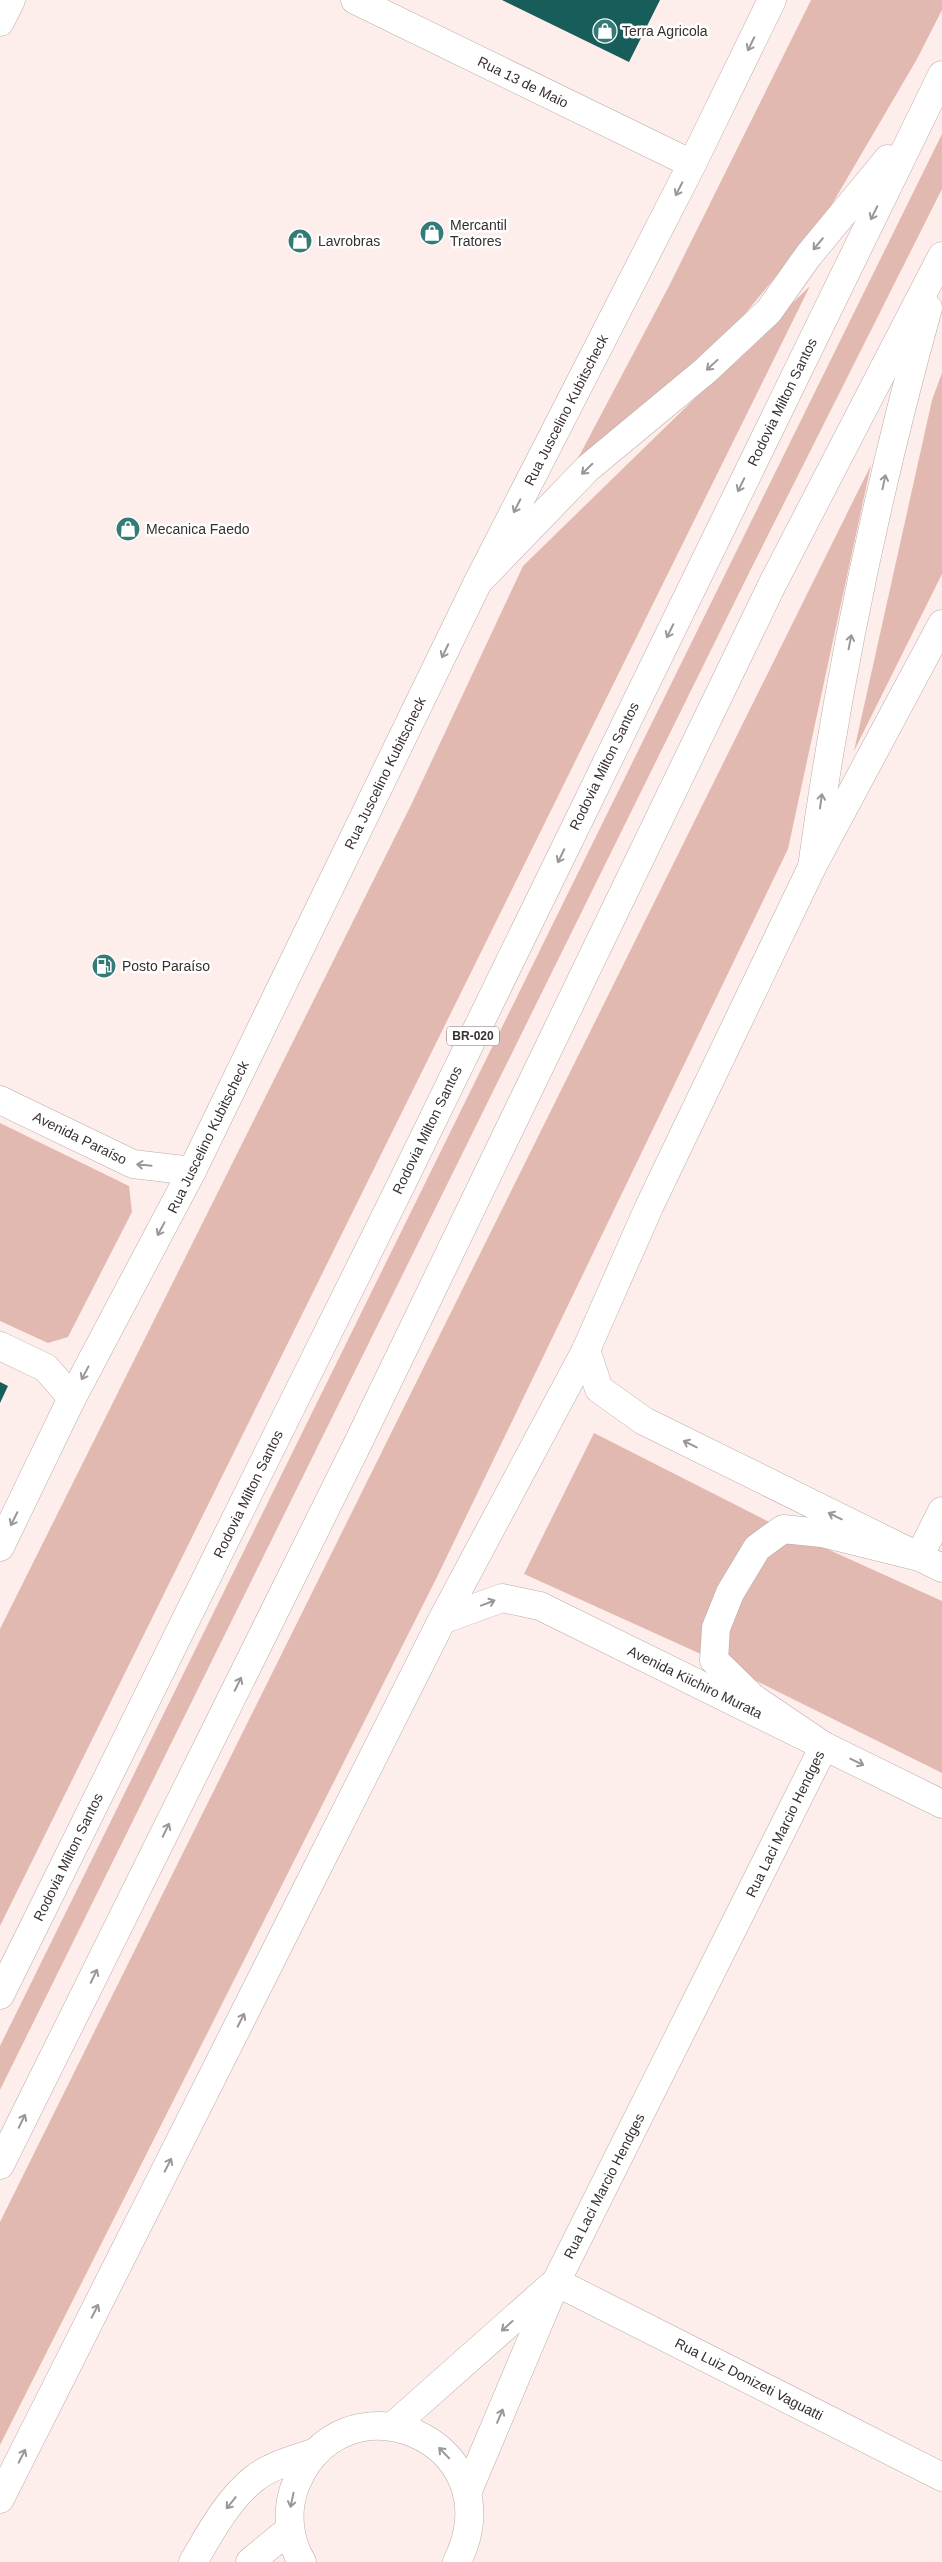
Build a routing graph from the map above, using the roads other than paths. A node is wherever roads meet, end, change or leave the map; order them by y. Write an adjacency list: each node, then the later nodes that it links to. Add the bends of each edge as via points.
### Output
1 (11, 0): 4 (main road)
2 (355, 0): 7 (main road, Rua 13 de Maio)
3 (772, 0): 7 (main road, Rua Juscelino Kubitscheck, one-way to 7)
4 (0, 22)
5 (942, 75): 6 (main road, Rodovia Milton Santos / BR-020)
6 (916, 125): 9 (main road, one-way to 9, via 808,256 769,312 705,371 588,468); 23 (main road, Rodovia Milton Santos / BR-020, one-way to 23, via 400,1187)
7 (692, 164): 9 (main road, Rua Juscelino Kubitscheck, one-way to 9)
8 (942, 258): 11 (main road, one-way to 8, via 826,765 896,422); 24 (main road, one-way to 8, via 358,1443 772,585)
9 (478, 582): 13 (main road, Rua Juscelino Kubitscheck, one-way to 13)
10 (942, 624): 11 (main road)
11 (812, 867): 15 (main road, via 649,1207)
12 (0, 1100): 13 (main road, Avenida Paraíso, one-way to 12, via 133,1164)
13 (192, 1171): 16 (main road, Rua Juscelino Kubitscheck, one-way to 16)
14 (0, 1346): 16 (main road, via 46,1368)
15 (586, 1350): 19 (main road, one-way to 15, via 644,1422 599,1389); 20 (main road)
16 (72, 1398): 18 (main road, Rua Juscelino Kubitscheck, one-way to 18)
17 (942, 1511): 19 (main road)
18 (0, 1547)
19 (930, 1562): 21 (main road, Rua Laci Marcio Hendges, via 822,1533 784,1529 757,1548 730,1593 716,1628 714,1660 753,1698)
20 (442, 1620): 21 (main road, Avenida Kiichiro Murata, one-way to 21, via 502,1598 540,1606); 30 (main road, one-way to 20)
21 (824, 1746): 22 (main road, Avenida Kiichiro Murata, one-way to 22); 25 (main road, Rua Laci Marcio Hendges)
22 (942, 1804)
23 (0, 1995)
24 (0, 2165)
25 (556, 2282): 26 (main road, Rua Laci Marcio Hendges, one-way to 26); 28 (main road, Rua Luiz Donizeti Vaguatti); 29 (main road, Rua Laci Marcio Hendges, one-way to 25)
26 (393, 2426): 27 (main road, via 366,2427 339,2435); 29 (main road, one-way to 26, via 458,2470 443,2451 420,2434)
27 (316, 2452): 31 (main road, one-way to 31, via 300,2474 290,2501); 32 (main road, one-way to 32, via 255,2477 230,2502)
28 (942, 2477)
29 (467, 2493): 35 (main road, via 470,2518 467,2542)
30 (0, 2499)
31 (290, 2529): 33 (main road); 34 (main road)
32 (193, 2562)
33 (250, 2562)
34 (302, 2562)
35 (457, 2562)

